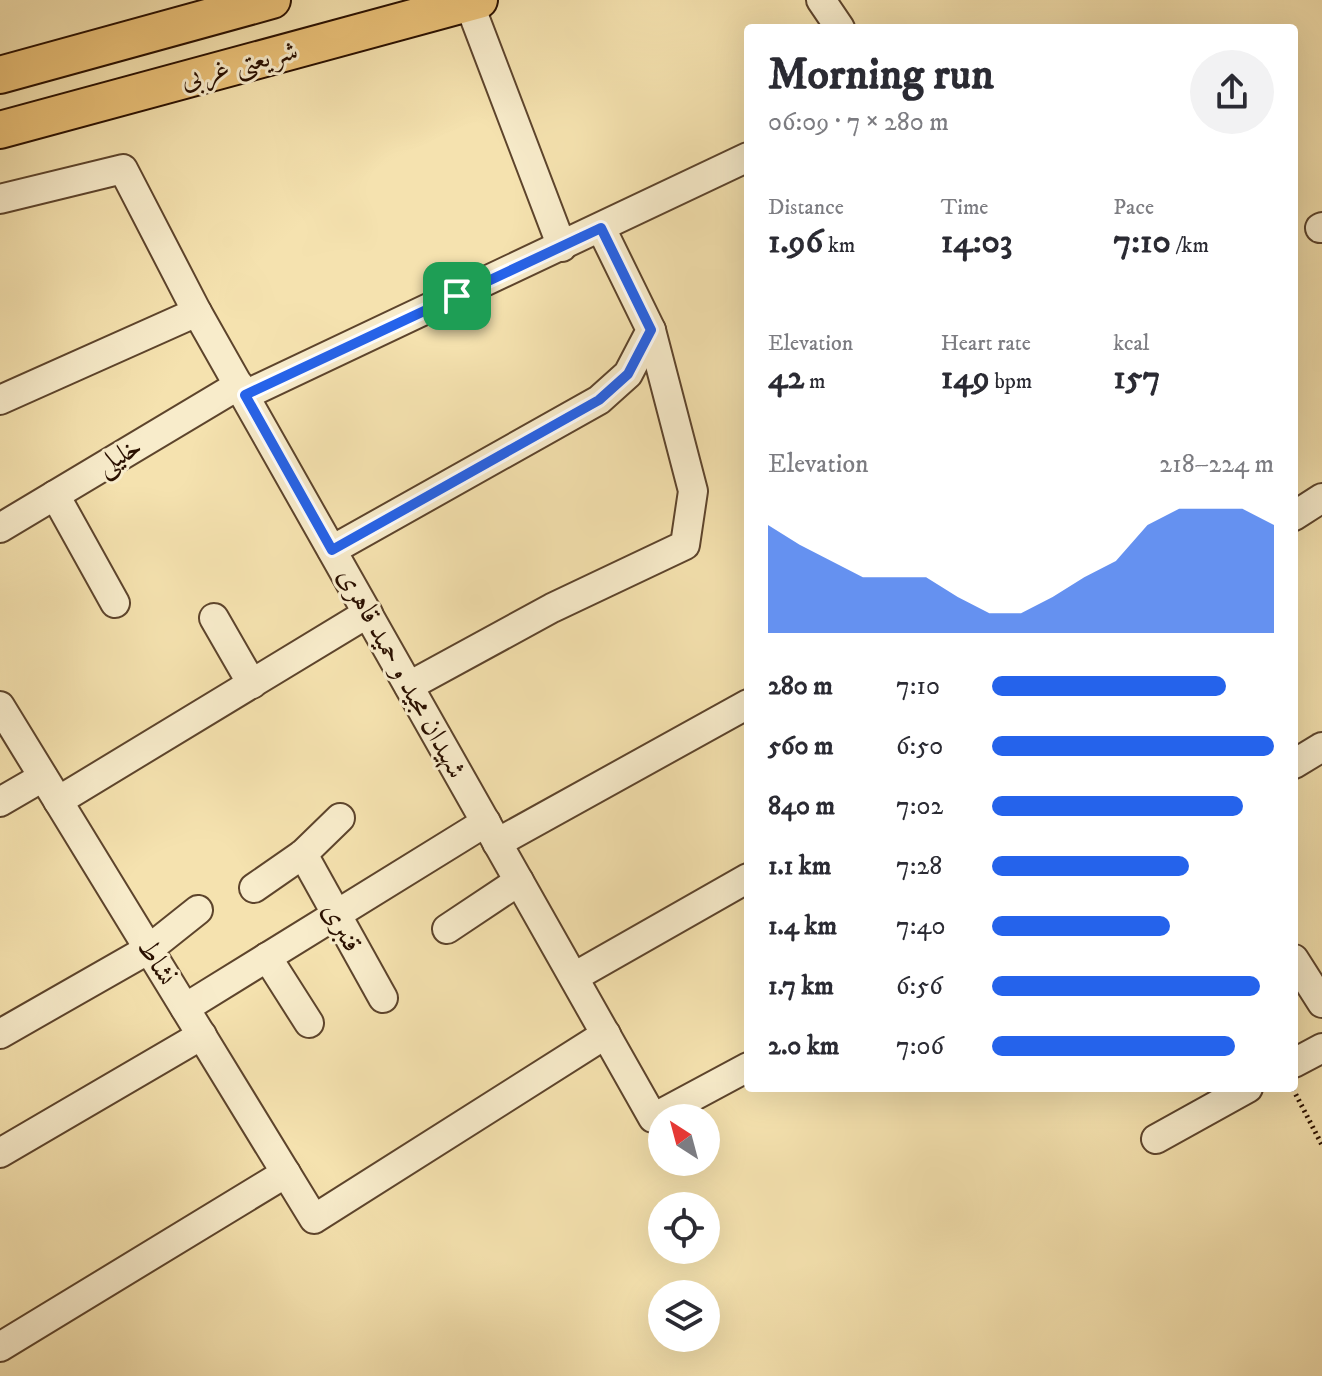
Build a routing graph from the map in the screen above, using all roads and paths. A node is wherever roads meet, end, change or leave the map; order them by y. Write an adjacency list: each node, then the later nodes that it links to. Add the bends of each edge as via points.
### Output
1 (272, 0): 5 (main road, شریعتی غربی)
2 (821, 0): 4 (street)
3 (474, 2): 6 (main road, شریعتی غربی); 10 (street)
4 (837, 24)
5 (8, 68)
6 (0, 130)
7 (744, 159): 9 (street, خلیلی)
8 (0, 199): 11 (street, شهیدان مجید و حمید قاهری, via 123,169)
9 (601, 228): 10 (street, خلیلی); 12 (street)
10 (562, 247): 13 (street, خلیلی)
11 (197, 312): 13 (street, شهیدان مجید و حمید قاهری); 14 (street)
12 (651, 330): 19 (street, via 628,374 599,400); 24 (street, via 693,491 685,545 552,608)
13 (242, 390): 15 (street, خلیلی); 19 (street, شهیدان مجید و حمید قاهری)
14 (0, 400)
15 (55, 495): 18 (street, خلیلی); 20 (street)
16 (1322, 498): 17 (street)
17 (1298, 513)
18 (0, 528)
19 (332, 550): 21 (street, شهیدان مجید و حمید قاهری)
20 (115, 603)
21 (368, 613): 23 (street); 24 (street, شهیدان مجید و حمید قاهری)
22 (214, 618): 23 (street)
23 (252, 684): 30 (street)
24 (409, 686): 33 (street, شهیدان مجید و حمید قاهری)
25 (0, 706): 29 (street, نشاط)
26 (744, 706): 33 (street)
27 (1322, 747): 28 (street)
28 (1298, 762)
29 (43, 777): 30 (street, نشاط); 31 (street)
30 (58, 801): 41 (street, نشاط)
31 (0, 802)
32 (340, 818): 34 (street)
33 (492, 832): 36 (street, شهیدان مجید و حمید قاهری); 39 (street)
34 (303, 854): 37 (street); 39 (street, قنبری)
35 (744, 880): 44 (street)
36 (519, 881): 40 (street); 44 (street, شهیدان مجید و حمید قاهری)
37 (254, 888)
38 (198, 910): 41 (street)
39 (335, 915): 42 (street); 45 (street, قنبری)
40 (447, 929)
41 (149, 949): 47 (street, نشاط); 49 (street)
42 (267, 957): 47 (street); 48 (street)
43 (1298, 965): 46 (street)
44 (574, 977): 50 (street, شهیدان مجید و حمید قاهری)
45 (383, 998)
46 (1322, 1003)
47 (185, 1008): 51 (street, نشاط)
48 (309, 1023)
49 (0, 1034)
50 (606, 1034): 54 (street, شهیدان مجید و حمید قاهری, via 653,1118); 60 (street, نشاط, via 314,1219)
51 (202, 1035): 59 (street); 60 (street, نشاط)
52 (1322, 1048): 53 (street)
53 (1298, 1061)
54 (744, 1069)
55 (1241, 1092): 57 (street)
56 (1294, 1092): 58 (path)
57 (1156, 1139)
58 (1322, 1145)
59 (0, 1153)
60 (286, 1173): 61 (street)
61 (0, 1347)

